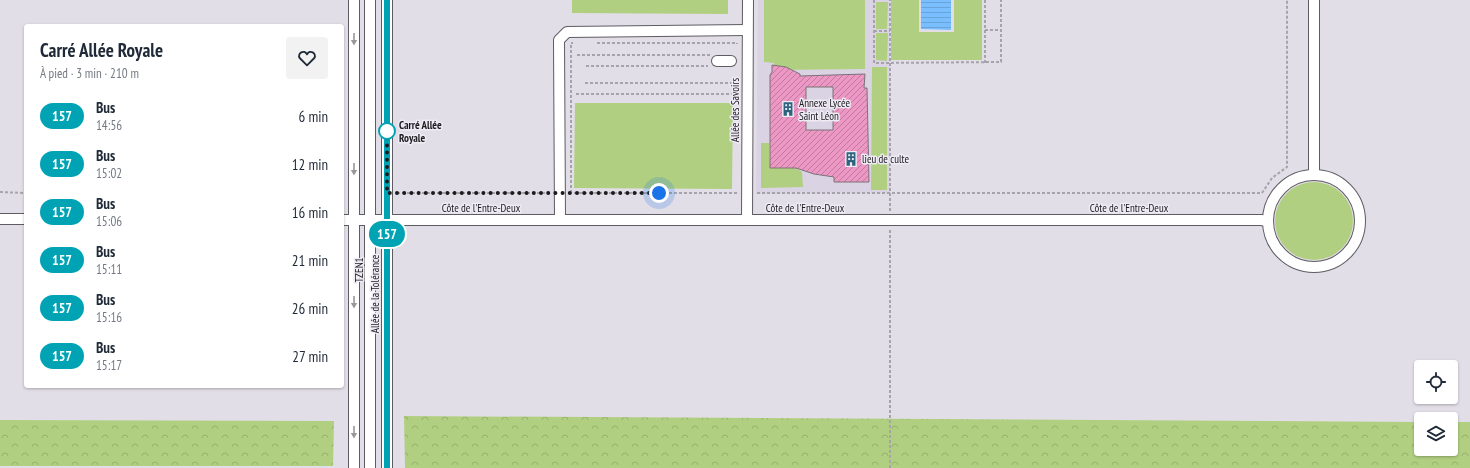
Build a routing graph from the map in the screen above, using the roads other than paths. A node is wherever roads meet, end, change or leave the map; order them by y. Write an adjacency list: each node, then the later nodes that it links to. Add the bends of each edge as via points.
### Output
1 (354, 0): 13 (street, Allée de la Tolérance, one-way to 13)
2 (370, 0): 14 (street, TZEN1)
3 (387, 0): 15 (street, Allée de la Tolérance)
4 (748, 0): 6 (street, Allée des Savoirs)
5 (1314, 0): 9 (street)
6 (747, 30): 16 (street, via 567,32 559,40); 17 (street, Allée des Savoirs)
7 (714, 61): 8 (street)
8 (731, 61)
9 (1314, 174): 18 (street, via 1300,176 1286,183 1276,194 1270,207); 18 (street, via 1328,176 1341,183 1358,205 1361,219 1359,234 1352,247 1330,264 1315,267 1301,265 1288,259 1277,249 1270,236)
10 (0, 219): 11 (street)
11 (24, 219)
12 (344, 220): 13 (street, Côte de l'Entre-Deux)
13 (354, 220): 14 (street, Côte de l'Entre-Deux); 19 (street, Allée de la Tolérance, one-way to 19)
14 (371, 220): 15 (street, Côte de l'Entre-Deux); 20 (street, TZEN1)
15 (386, 220): 16 (street, Côte de l'Entre-Deux); 21 (street, Allée de la Tolérance)
16 (560, 220): 17 (street, Côte de l'Entre-Deux)
17 (747, 220): 18 (street, Côte de l'Entre-Deux)
18 (1268, 222)
19 (354, 468)
20 (370, 468)
21 (387, 468)

